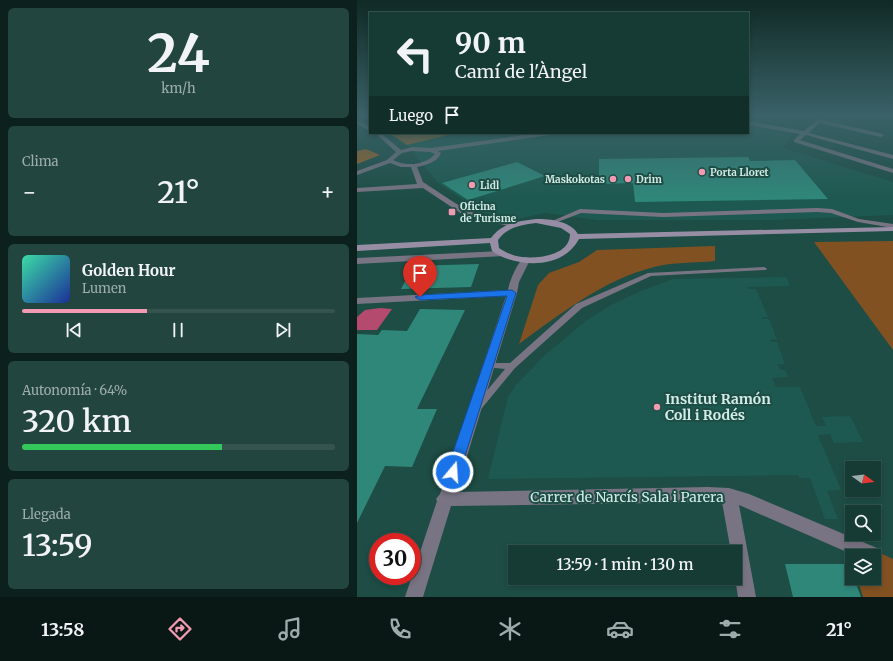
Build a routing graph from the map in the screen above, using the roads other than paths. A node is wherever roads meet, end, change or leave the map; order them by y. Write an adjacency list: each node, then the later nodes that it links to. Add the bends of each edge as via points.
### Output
1 (389, 143): 6 (street)
2 (481, 143): 5 (street)
3 (802, 143): 11 (street)
4 (841, 143): 7 (street)
5 (431, 150): 6 (street, via 413,149); 10 (street, via 437,153 434,159)
6 (400, 152): 8 (street, via 391,156)
7 (893, 157)
8 (390, 161): 10 (street, via 401,165); 13 (street)
9 (893, 163): 11 (street)
10 (413, 165): 14 (street, via 420,183)
11 (885, 168): 12 (street)
12 (893, 171)
13 (357, 173)
14 (424, 186): 15 (street); 17 (street, via 468,214)
15 (357, 190)
16 (553, 222): 17 (main road, via 536,221); 18 (lane, via 587,210 663,215 817,210 832,211 858,220); 20 (main road, via 567,227)
17 (513, 225): 21 (main road, via 503,229)
18 (893, 226)
19 (893, 229): 20 (main road)
20 (575, 237): 24 (main road, via 571,246 560,254 544,259)
21 (494, 240): 22 (main road); 23 (main road, via 495,249)
22 (357, 248)
23 (501, 254): 24 (main road); 25 (street)
24 (526, 260): 27 (street, via 514,282)
25 (357, 261)
26 (764, 269): 30 (lane, via 650,274 579,306)
27 (512, 293): 28 (street); 29 (street)
28 (357, 301)
29 (488, 365): 30 (lane); 31 (street)
30 (512, 366): 31 (lane)
31 (470, 419): 33 (street)
32 (729, 496): 33 (street, Carrer de Narcís Sala i Parera, via 708,494); 34 (street, Carrer de Narcís Sala i Parera, via 749,501); 36 (street)
33 (444, 499): 35 (street)
34 (859, 549)
35 (413, 597)
36 (747, 597)

